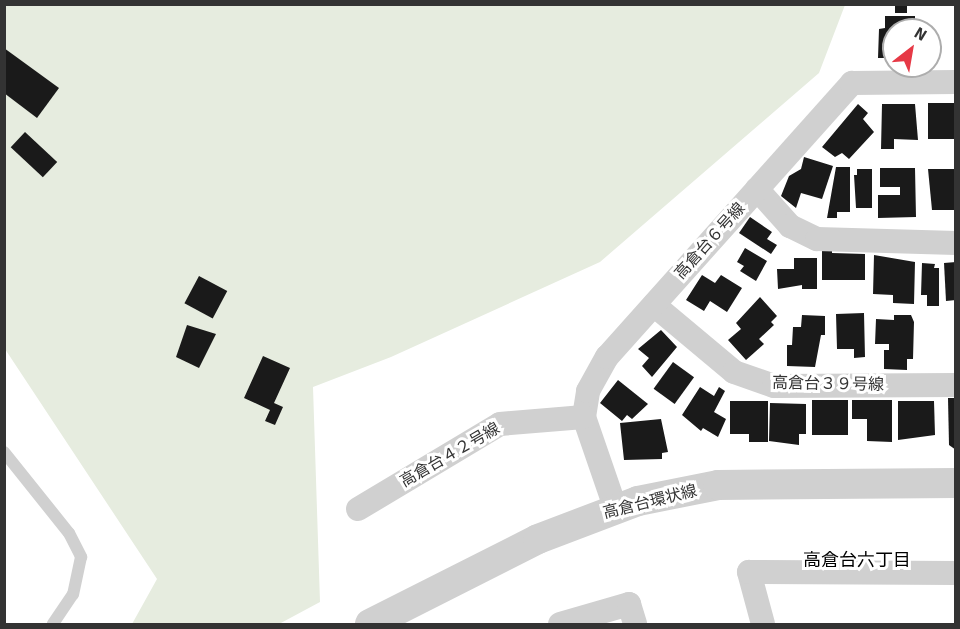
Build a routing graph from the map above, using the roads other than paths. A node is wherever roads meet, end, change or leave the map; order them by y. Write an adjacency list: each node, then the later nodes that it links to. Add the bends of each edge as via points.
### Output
1 (956, 82): 2 (street, 高倉台６号線, via 852,83)
2 (757, 189): 3 (street, via 790,226 817,239); 4 (street, 高倉台６号線)
3 (956, 243)
4 (654, 305): 5 (street, 高倉台３９号線, via 734,372 774,386); 6 (street, 高倉台６号線, via 608,357 588,390)
5 (956, 385)
6 (584, 417): 9 (street, 高倉台６号線); 10 (street, 高倉台４２号線, via 500,424)
7 (4, 452): 12 (lane, via 69,533 81,557 72,594)
8 (956, 483): 9 (street, 高倉台環状線, via 718,485)
9 (615, 507): 13 (street, 高倉台環状線, via 538,539)
10 (358, 509)
11 (956, 573): 16 (street, via 749,573)
12 (53, 624)
13 (370, 624)
14 (560, 624): 15 (street, via 629,604)
15 (635, 624)
16 (763, 624)

